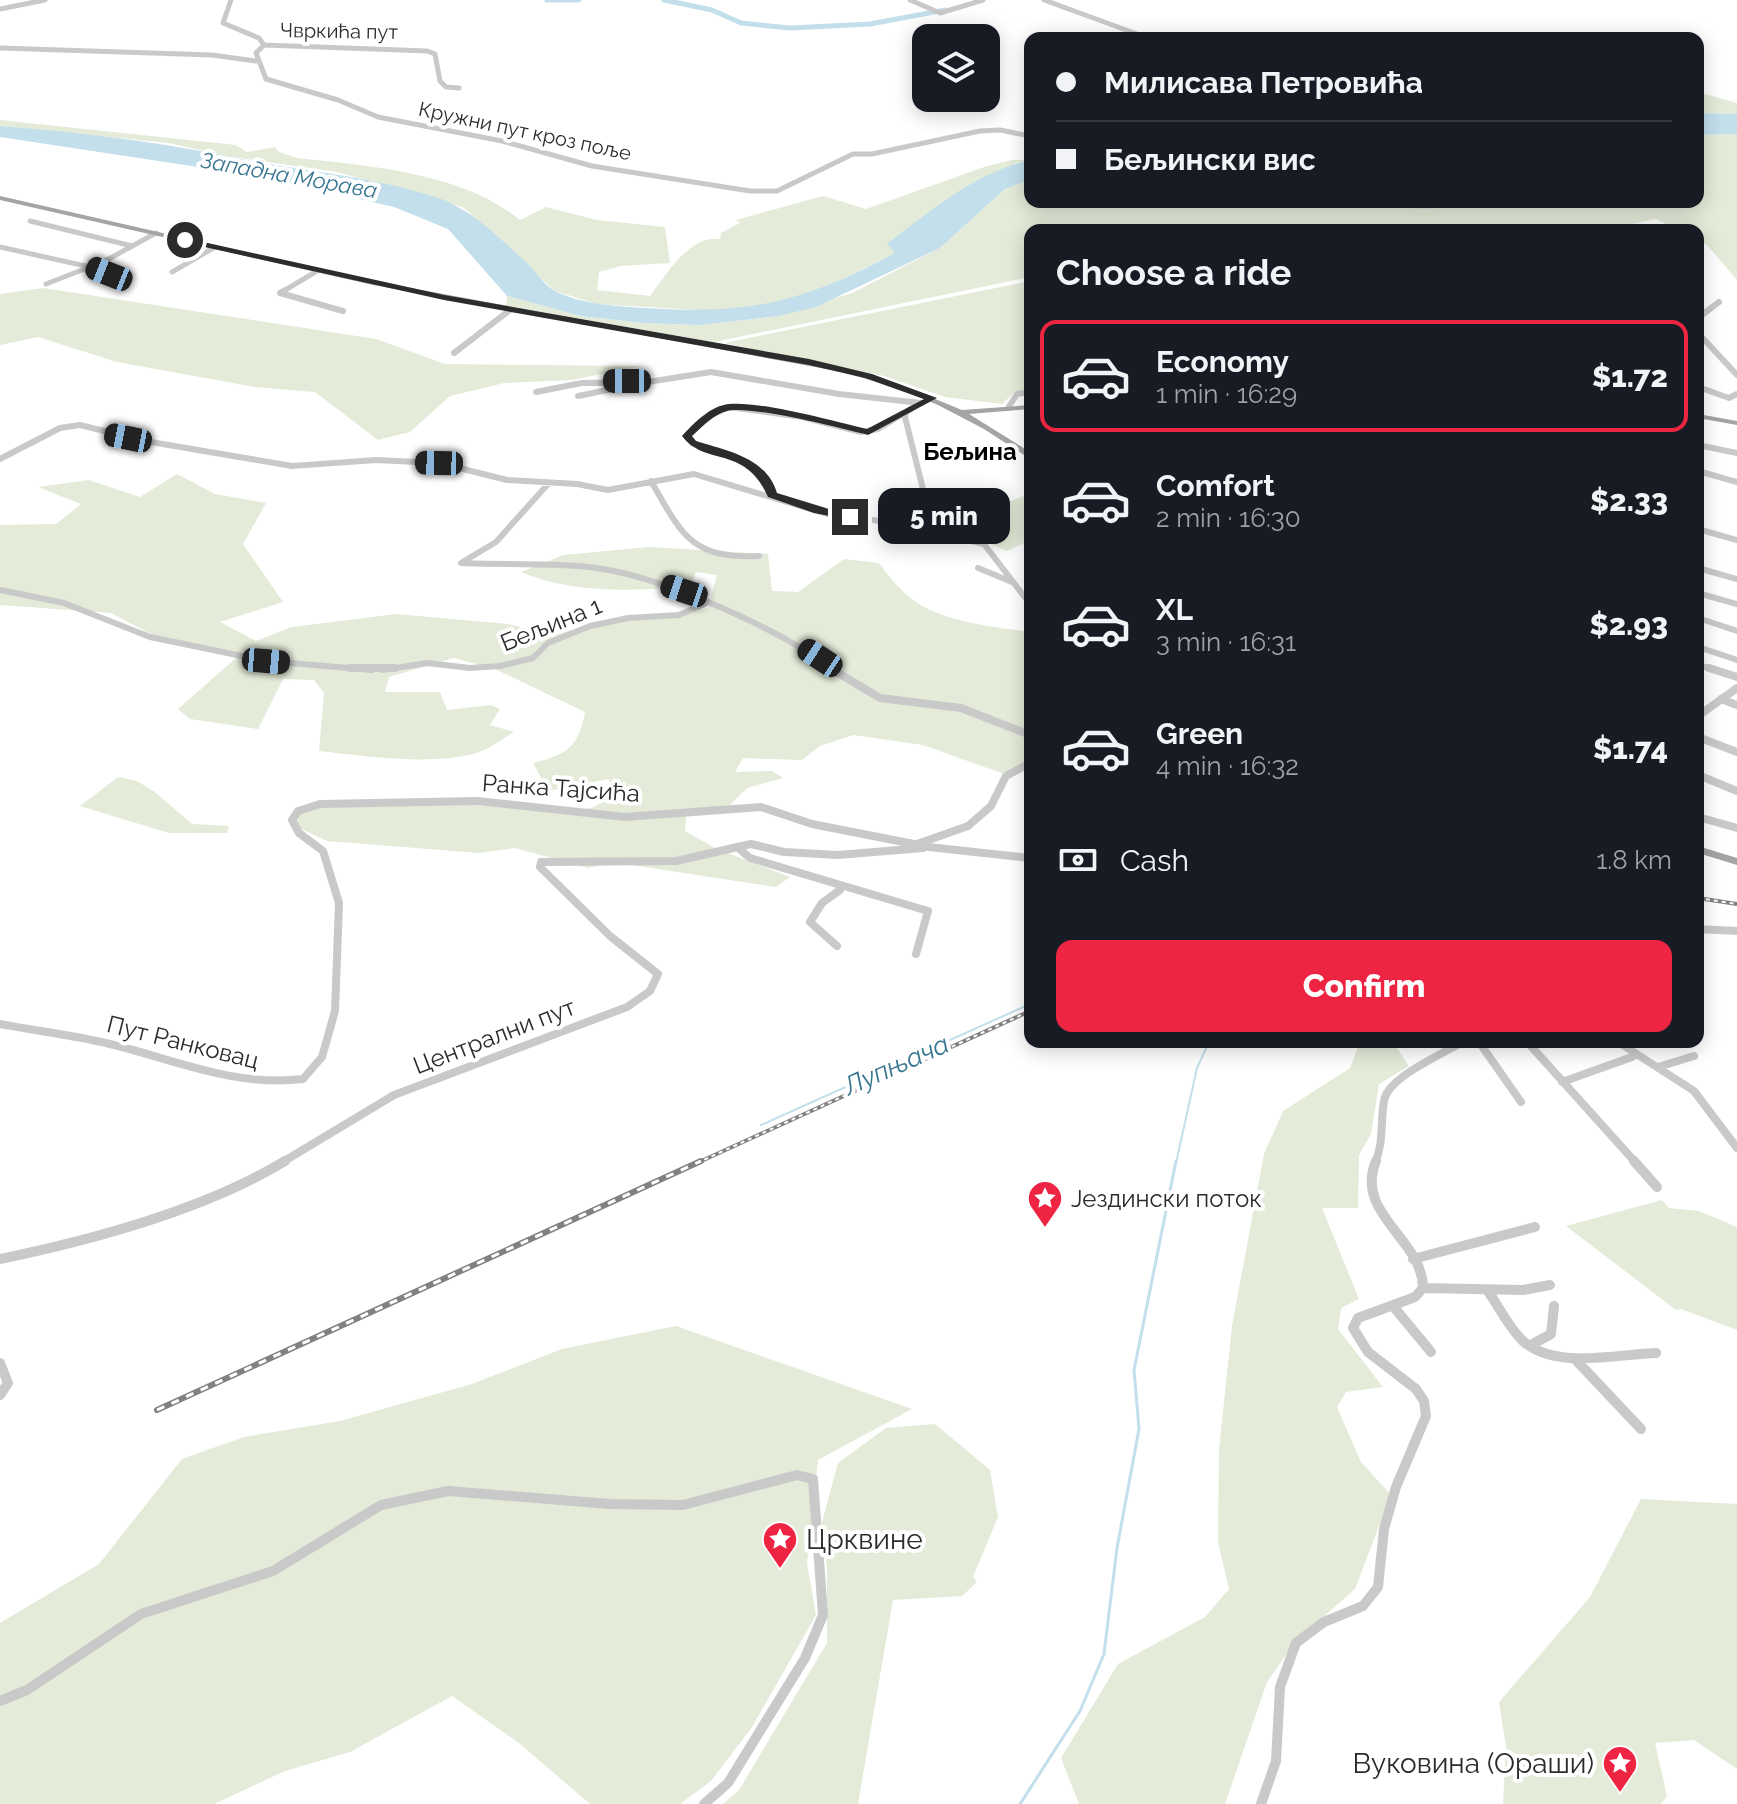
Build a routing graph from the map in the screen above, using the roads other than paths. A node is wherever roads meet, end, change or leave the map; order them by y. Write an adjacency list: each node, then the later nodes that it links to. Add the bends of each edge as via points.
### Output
1 (45, 0): 6 (street)
2 (231, 0): 8 (street, Чвркића пут, via 223,23)
3 (910, 0): 4 (street, via 935,11)
4 (983, 0)
5 (1044, 0): 7 (street)
6 (0, 9)
7 (1132, 32)
8 (264, 45): 10 (street); 11 (street, Чвркића пут, via 427,51 435,54 440,81)
9 (0, 48): 10 (street, via 204,54)
10 (256, 61): 12 (street, Кружни пут кроз поље, via 266,79 378,117 502,141 592,166 750,191 777,191 853,154 980,131)
11 (459, 88)
12 (1024, 135)
13 (0, 198): 15 (main road)
14 (30, 221): 16 (street)
15 (156, 233): 16 (street); 18 (main road)
16 (132, 246): 19 (street)
17 (0, 247): 19 (street)
18 (215, 247): 20 (main road); 21 (street)
19 (90, 267): 22 (street); 23 (street)
20 (317, 271): 25 (main road); 26 (street, via 280,293)
21 (172, 272)
22 (129, 282)
23 (46, 284)
24 (1719, 302): 27 (street)
25 (510, 310): 29 (street); 39 (main road, via 809,362)
26 (343, 311)
27 (1704, 313)
28 (1704, 340): 31 (street)
29 (454, 353)
30 (1736, 360): 31 (street)
31 (1729, 368): 32 (street)
32 (1737, 375)
33 (648, 382): 35 (street, via 582,383); 38 (street); 40 (street, via 711,372)
34 (1704, 389): 37 (street, via 1729,398)
35 (536, 392)
36 (1024, 393): 42 (street, via 1017,394)
37 (1737, 394)
38 (578, 396)
39 (934, 399): 40 (street); 43 (main road); 45 (main road)
40 (921, 403): 44 (street)
41 (1024, 407): 42 (main road)
42 (1008, 408): 43 (main road); 48 (main road, via 992,417)
43 (997, 409): 45 (main road)
44 (906, 412): 57 (street, via 878,429 861,432 729,407 710,415 687,436 692,443 748,461); 60 (street, via 924,493)
45 (963, 412): 48 (main road)
46 (1704, 417): 47 (main road)
47 (1737, 423)
48 (1000, 434): 50 (main road)
49 (1704, 446): 51 (street)
50 (1024, 452)
51 (1737, 453)
52 (0, 459): 56 (street, via 60,428 80,425 292,466 376,460 439,463)
53 (1704, 473): 55 (street)
54 (651, 481): 56 (street, via 608,490); 57 (street, via 694,474); 61 (street, via 672,519 698,550 729,559)
55 (1737, 482)
56 (548, 484): 69 (street, Бељина 1, via 496,542 461,563 602,569 684,591)
57 (772, 495): 60 (street, via 834,516 895,523)
58 (1704, 531): 59 (street)
59 (1737, 540)
60 (984, 544): 65 (street)
61 (759, 556)
62 (978, 568): 65 (street)
63 (1704, 570): 64 (street)
64 (1737, 579)
65 (1013, 582): 68 (street)
66 (0, 590): 69 (street, Бељина 1, via 64,603 150,637 228,654 379,671 427,663 470,668 521,662 552,640 582,629 624,618 681,614)
67 (1704, 595): 70 (street)
68 (1024, 596)
69 (707, 603): 81 (street, via 807,649 880,698 961,708)
70 (1737, 604)
71 (1704, 620): 72 (street)
72 (1737, 631)
73 (1704, 649): 74 (street)
74 (1737, 660)
75 (1704, 667): 76 (street)
76 (1737, 677)
77 (1737, 688): 78 (street)
78 (1721, 699): 79 (street); 80 (street)
79 (1737, 705)
80 (1704, 712)
81 (1024, 733)
82 (1704, 739): 83 (street)
83 (1737, 752)
84 (1024, 766): 90 (street, Ранка Тајсића, via 1006,776 991,806 957,832)
85 (1704, 777): 86 (street)
86 (1737, 791)
87 (295, 813): 90 (street, Ранка Тајсића, via 320,804 371,801 477,801 637,817 761,807 812,824); 101 (street, Пут Ранковац, via 292,825 323,851 339,903 335,1011 322,1057 303,1079 268,1083 208,1073 110,1044)
88 (1704, 819): 89 (street)
89 (1737, 828)
90 (917, 844): 92 (street, Ранка Тајсића)
91 (737, 847): 92 (street, Ранка Тајсића, via 751,844 838,855); 96 (street, via 750,858); 114 (street, Централни пут, via 676,861 538,864 610,936 658,974 650,991 627,1007 394,1095 244,1186 69,1245)
92 (929, 847): 94 (street, Ранка Тајсића)
93 (1704, 851): 95 (main road)
94 (1024, 857)
95 (1737, 862)
96 (839, 885): 99 (street, via 810,922); 100 (street, via 928,911)
97 (1704, 929): 98 (street)
98 (1737, 931)
99 (837, 946)
100 (916, 954)
101 (0, 1024)
102 (1453, 1048): 115 (street, via 1390,1085 1384,1100 1383,1143 1371,1173 1371,1193)
103 (1483, 1048): 110 (street)
104 (1533, 1048): 109 (street)
105 (1624, 1048): 107 (street)
106 (1694, 1056): 108 (street)
107 (1632, 1057): 108 (street); 109 (street)
108 (1658, 1067): 111 (street, via 1688,1086)
109 (1562, 1082): 112 (street)
110 (1521, 1102)
111 (1737, 1148)
112 (1657, 1187)
113 (1535, 1227): 115 (street)
114 (0, 1259)
115 (1413, 1259): 117 (street)
116 (1550, 1285): 118 (street)
117 (1423, 1288): 118 (street); 119 (street)
118 (1487, 1290): 121 (street)
119 (1393, 1306): 122 (street); 130 (street, via 1358,1318 1353,1332 1421,1394 1426,1416 1384,1529 1378,1587 1363,1606 1324,1622 1296,1643 1280,1687 1276,1761)
120 (1554, 1306): 121 (street, via 1551,1334)
121 (1530, 1345): 124 (street)
122 (1431, 1352)
123 (1656, 1353): 124 (street)
124 (1574, 1358): 127 (street)
125 (0, 1363): 126 (street, via 8,1383)
126 (0, 1395)
127 (1641, 1429)
128 (0, 1701): 129 (street, via 27,1690 141,1614 273,1571 381,1505 448,1491 683,1505 797,1475 813,1479 823,1615 805,1658 728,1783)
129 (704, 1804)
130 (1261, 1804)

